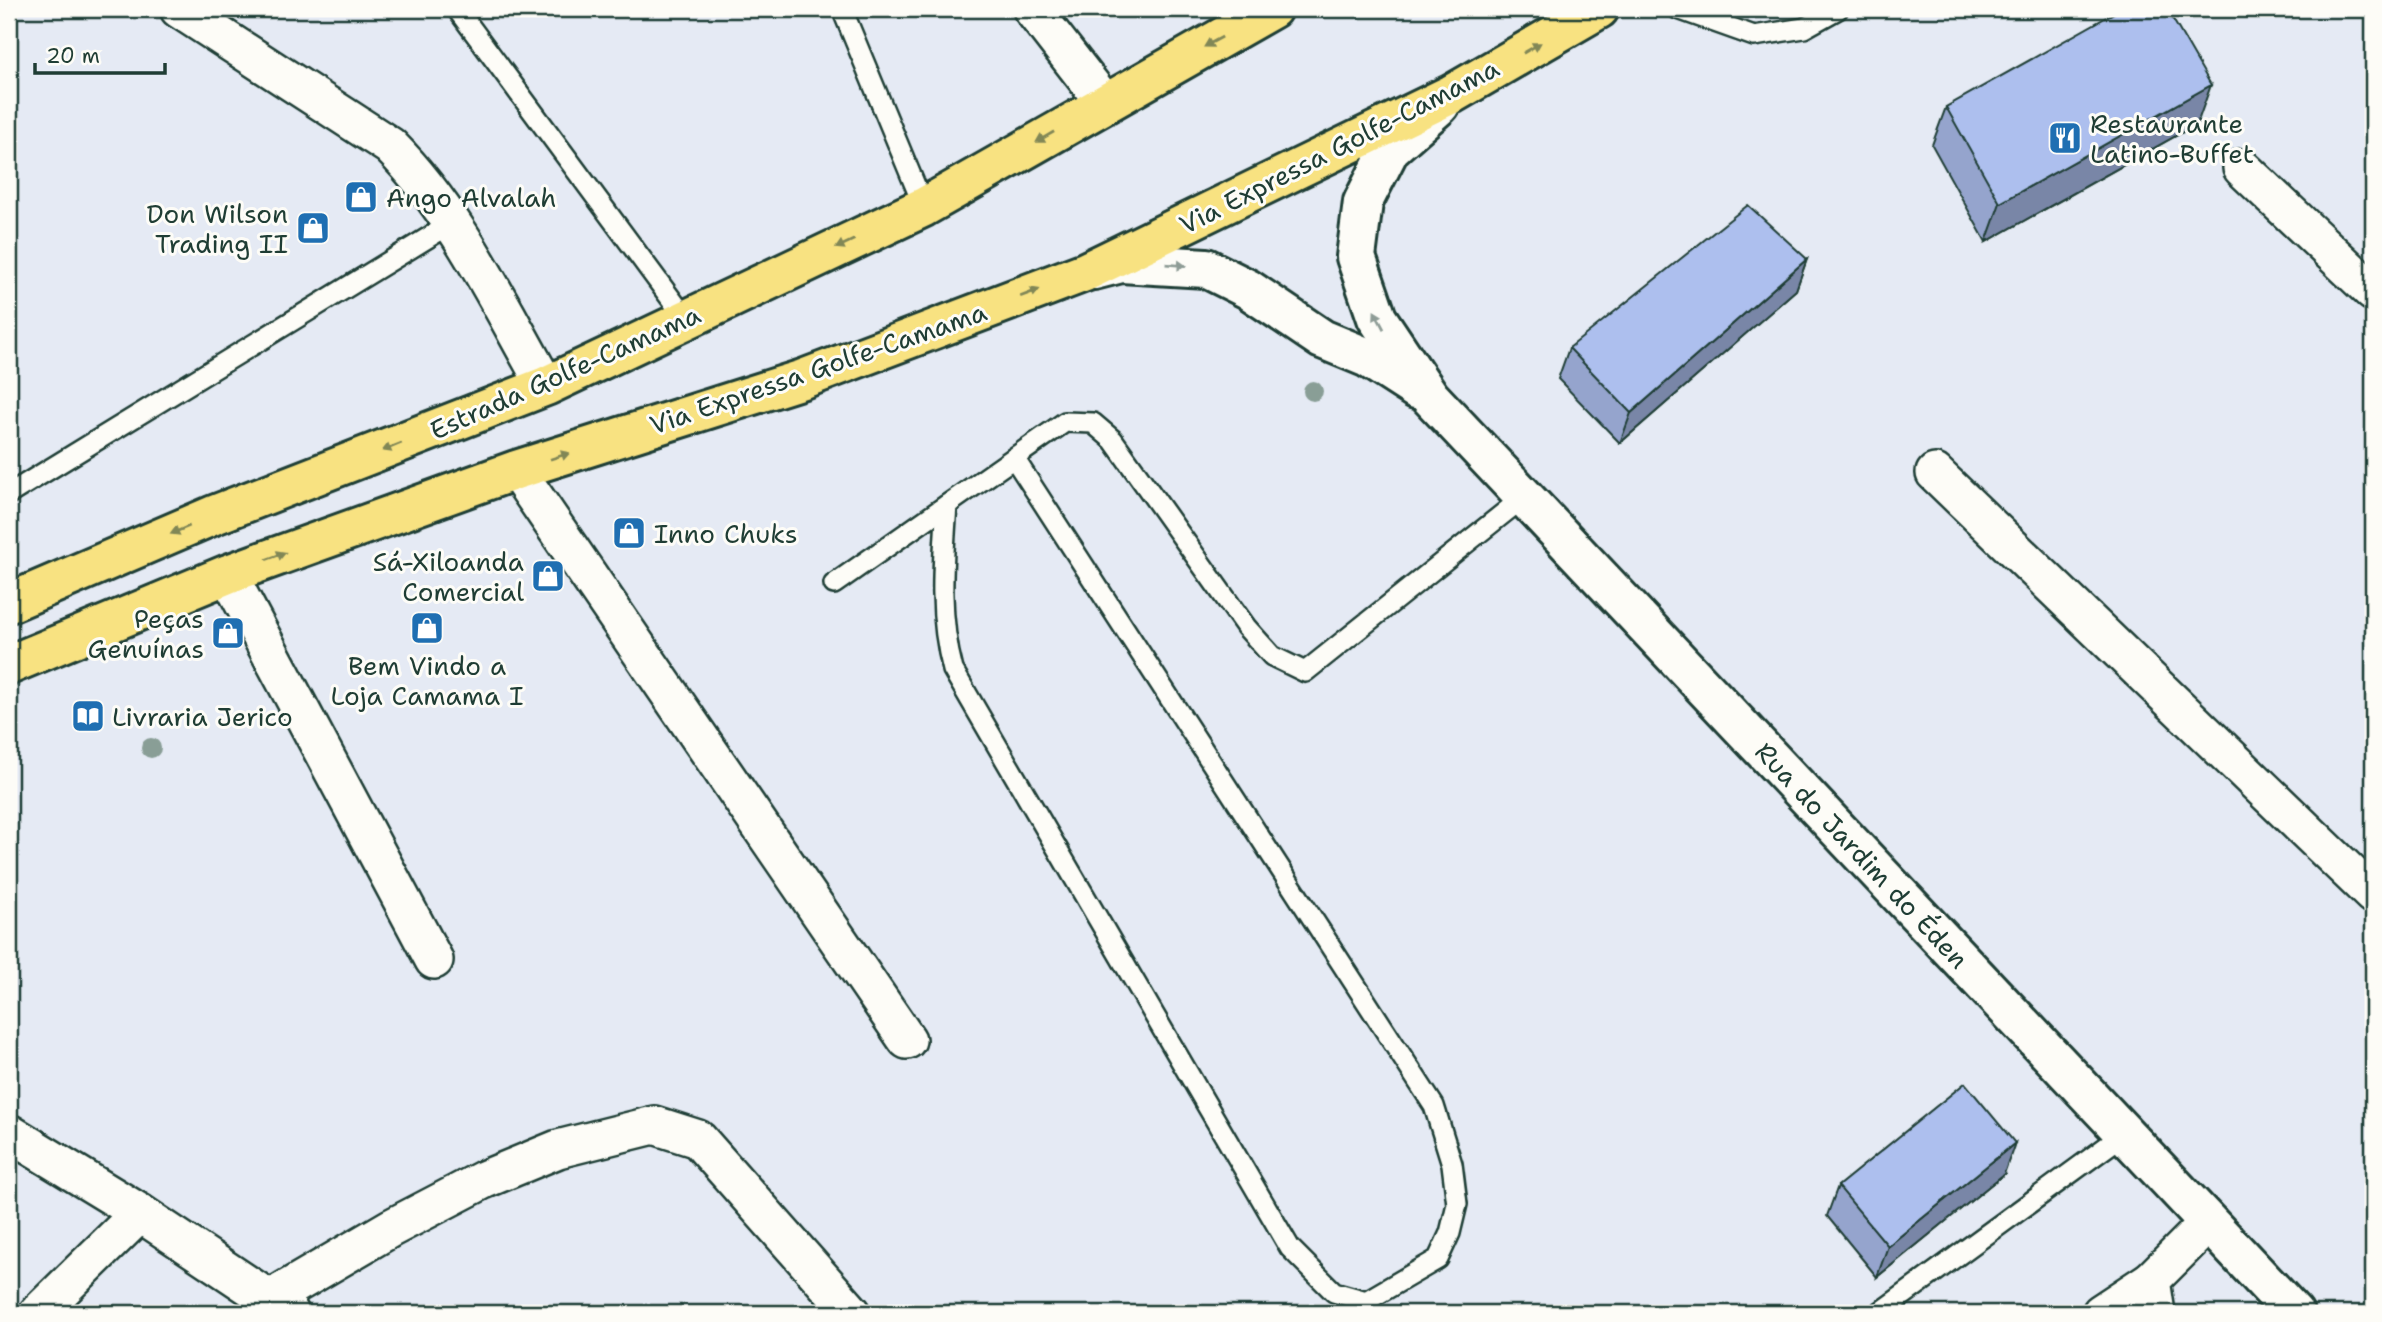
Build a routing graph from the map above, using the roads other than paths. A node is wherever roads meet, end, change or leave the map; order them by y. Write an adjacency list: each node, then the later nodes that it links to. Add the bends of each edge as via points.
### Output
1 (179, 9): 13 (street, via 390,146 411,166)
2 (457, 9): 16 (lane)
3 (842, 9): 12 (lane)
4 (1032, 9): 10 (street)
5 (1272, 9): 10 (highway, one-way to 10)
6 (1600, 9): 9 (highway, Via Expressa Golfe-Camama, one-way to 6)
7 (1678, 9): 8 (lane, via 1754,36 1804,28)
8 (1838, 9)
9 (1452, 94): 14 (highway, Via Expressa Golfe-Camama); 18 (street, one-way to 9, via 1377,318 1356,257 1363,202 1390,149)
10 (1105, 103): 12 (highway, Estrada Golfe-Camama, one-way to 12)
11 (2242, 168): 15 (street)
12 (923, 206): 16 (highway, Estrada Golfe-Camama, one-way to 16)
13 (452, 223): 17 (street); 22 (lane)
14 (1085, 272): 18 (street, one-way to 18, via 1121,262 1206,268 1248,289 1322,339 1368,358); 20 (highway, Via Expressa Golfe-Camama, one-way to 14, via 803,379)
15 (2373, 292)
16 (687, 319): 17 (highway, Estrada Golfe-Camama)
17 (546, 386): 27 (highway, Estrada Golfe-Camama, one-way to 27)
18 (1430, 397): 23 (street, Rua do Jardim do Éden)
19 (1014, 458): 23 (lane, via 1065,422 1093,423 1114,440 1245,626 1272,656 1305,672); 24 (lane); 24 (lane, via 1434,1105 1452,1164 1457,1204 1438,1259 1366,1301 1334,1292 1290,1248 953,670 943,623)
20 (516, 470): 25 (highway, Via Expressa Golfe-Camama, one-way to 20); 31 (street)
21 (1935, 473): 29 (street)
22 (9, 494)
23 (1524, 497): 33 (street, Rua do Jardim do Éden)
24 (947, 505): 26 (lane)
25 (228, 574): 28 (highway, Via Expressa Golfe-Camama); 30 (street)
26 (834, 584)
27 (9, 603)
28 (9, 665)
29 (2373, 895)
30 (434, 960)
31 (907, 1040)
32 (9, 1133): 34 (street)
33 (2123, 1134): 35 (street, Rua do Jardim do Éden); 40 (lane)
34 (140, 1213): 37 (street); 38 (street)
35 (2208, 1223): 36 (street); 42 (street, Rua do Jardim do Éden)
36 (2153, 1296): 41 (street)
37 (280, 1306): 39 (street, via 391,1228 483,1180 558,1149 654,1125 698,1139)
38 (38, 1313)
39 (852, 1313)
40 (1879, 1313)
41 (2101, 1313)
42 (2294, 1313)

